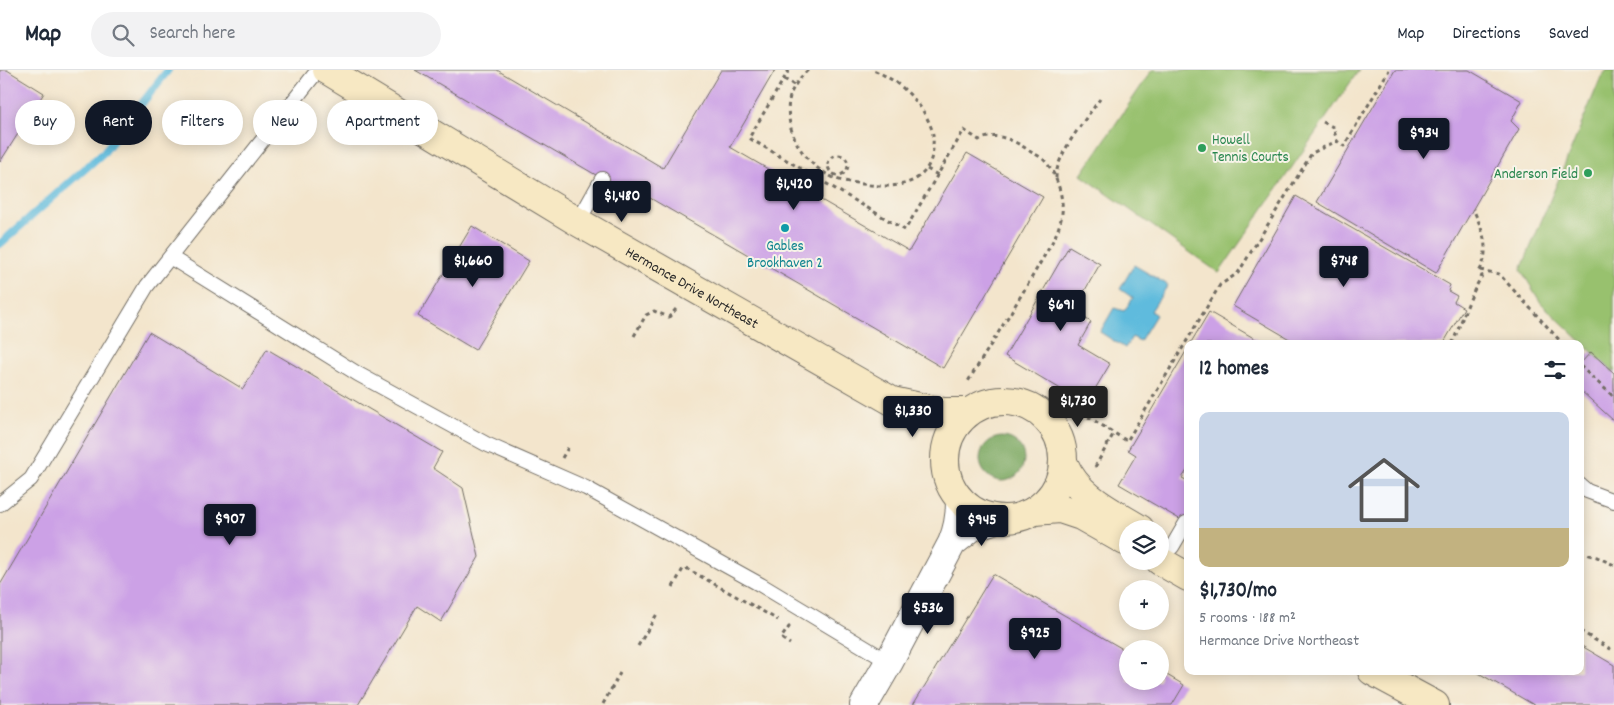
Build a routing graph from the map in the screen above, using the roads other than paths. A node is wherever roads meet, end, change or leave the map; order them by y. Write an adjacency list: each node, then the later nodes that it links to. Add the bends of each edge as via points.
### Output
1 (318, 70): 5 (lane)
2 (327, 70): 4 (street, Hermance Drive Northeast)
3 (602, 179): 4 (lane)
4 (578, 222): 6 (street, Hermance Drive Northeast, via 892,401)
5 (170, 256): 13 (lane, via 147,286 31,479); 22 (lane, via 358,374 486,444 586,488 761,585)
6 (908, 404): 7 (street, Hermance Drive Northeast, via 943,412); 8 (street, Hermance Drive Northeast, via 923,417)
7 (969, 412): 8 (street, Hermance Drive Northeast, via 955,426); 9 (street, Hermance Drive Northeast, via 986,403 1005,400 1024,404 1041,413 1054,427 1062,444)
8 (945, 448): 11 (street, Hermance Drive Northeast, via 944,465 949,484)
9 (1064, 464): 14 (street, Hermance Drive Northeast, via 1060,482 1050,498); 16 (street, Hermance Drive Northeast, via 1070,477 1092,500)
10 (1584, 489): 12 (lane)
11 (960, 501): 15 (street, Hermance Drive Northeast, via 976,513); 19 (street, via 960,517)
12 (1614, 501)
13 (0, 504)
14 (1034, 511): 15 (street, Hermance Drive Northeast, via 1016,519); 18 (street, Hermance Drive Northeast, via 1060,509 1081,516)
15 (996, 519): 19 (street, via 972,527)
16 (1125, 520)
17 (1184, 527): 20 (lane)
18 (1119, 538)
19 (952, 543): 22 (street)
20 (1170, 552): 21 (street)
21 (1184, 572)
22 (889, 662): 24 (street)
23 (1379, 675): 25 (street)
24 (864, 705)
25 (1435, 705)

